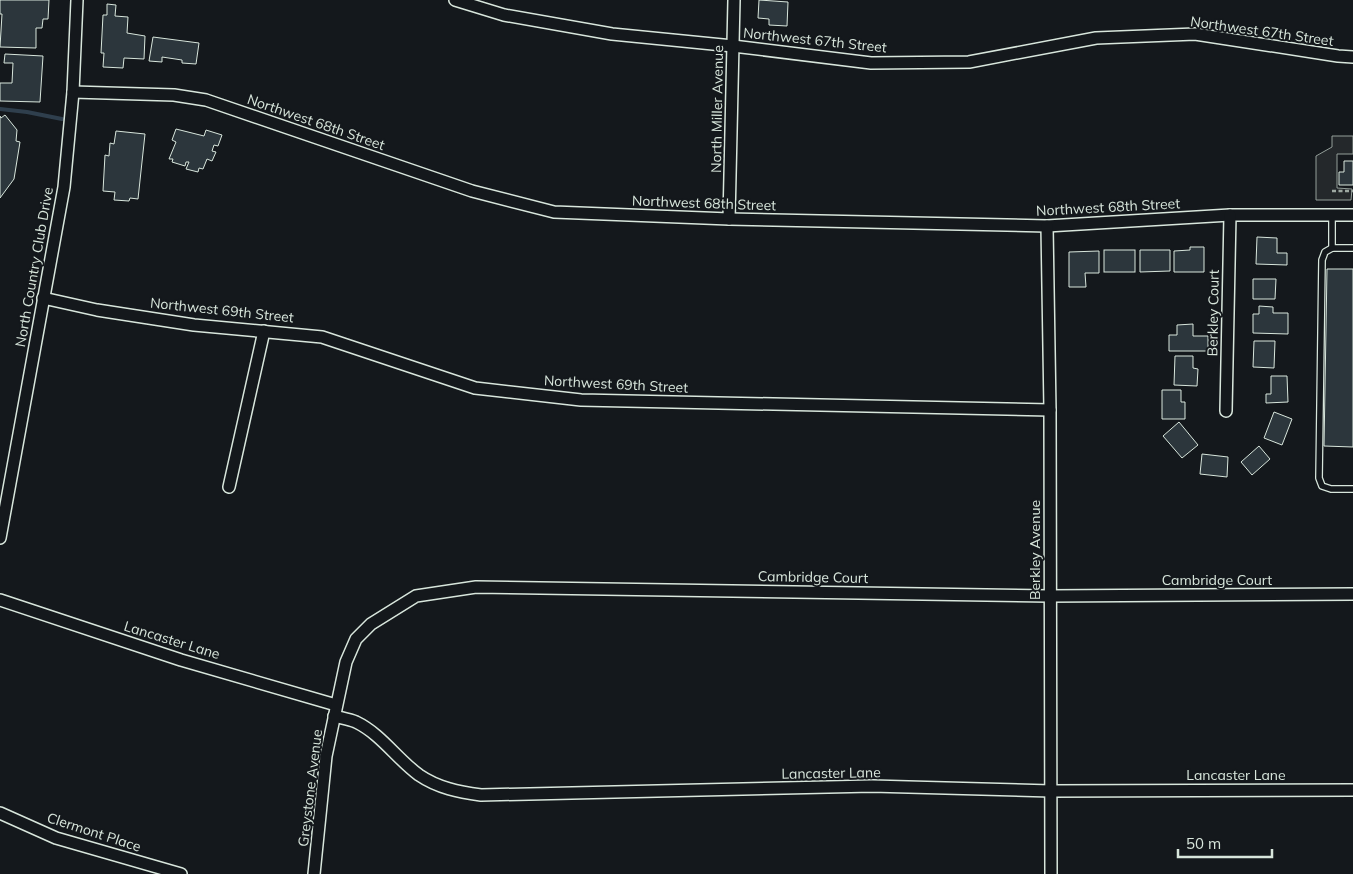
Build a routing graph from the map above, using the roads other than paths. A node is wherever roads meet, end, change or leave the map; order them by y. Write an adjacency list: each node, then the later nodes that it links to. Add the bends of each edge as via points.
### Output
1 (77, 0): 6 (street, North Country Club Drive)
2 (455, 0): 4 (street, Northwest 67th Street, via 504,15 612,34)
3 (734, 0): 4 (street, North Miller Avenue)
4 (733, 46): 5 (street, Northwest 67th Street, via 871,63 969,62 1096,38 1195,34); 10 (street, North Miller Avenue)
5 (1353, 57)
6 (73, 92): 10 (street, Northwest 68th Street, via 198,98 472,191 554,212); 14 (street, North Country Club Drive, via 64,187)
7 (1230, 215): 9 (street, Northwest 68th Street); 11 (street, Northwest 68th Street); 17 (street, Berkley Court)
8 (1353, 215): 9 (street, Northwest 68th Street)
9 (1332, 216): 12 (lane)
10 (730, 219): 11 (street, Northwest 68th Street)
11 (1047, 226): 16 (street, Berkley Avenue)
12 (1332, 248): 13 (lane); 19 (lane, via 1325,252 1322,260 1320,482 1326,488)
13 (1353, 248)
14 (43, 298): 15 (street, Northwest 69th Street, via 194,325); 20 (street, North Country Club Drive)
15 (264, 332): 16 (street, Northwest 69th Street, via 322,337 475,388 581,400); 18 (street)
16 (1050, 410): 22 (street, Berkley Avenue)
17 (1226, 411)
18 (229, 486)
19 (1353, 489)
20 (0, 538)
21 (1353, 594): 22 (street, Cambridge Court)
22 (1049, 596): 24 (street, Cambridge Court, via 459,589 416,596 371,624 356,639 346,662); 26 (street, Berkley Avenue)
23 (0, 600): 24 (street, Lancaster Lane)
24 (335, 710): 26 (street, Lancaster Lane, via 377,736 419,774 436,784 474,794 872,786); 29 (street, Greystone Avenue, via 326,756)
25 (1353, 790): 26 (street, Lancaster Lane)
26 (1051, 791): 30 (street, Berkley Avenue)
27 (0, 813): 28 (street, Clermont Place, via 56,838)
28 (181, 874)
29 (314, 874)
30 (1051, 874)

